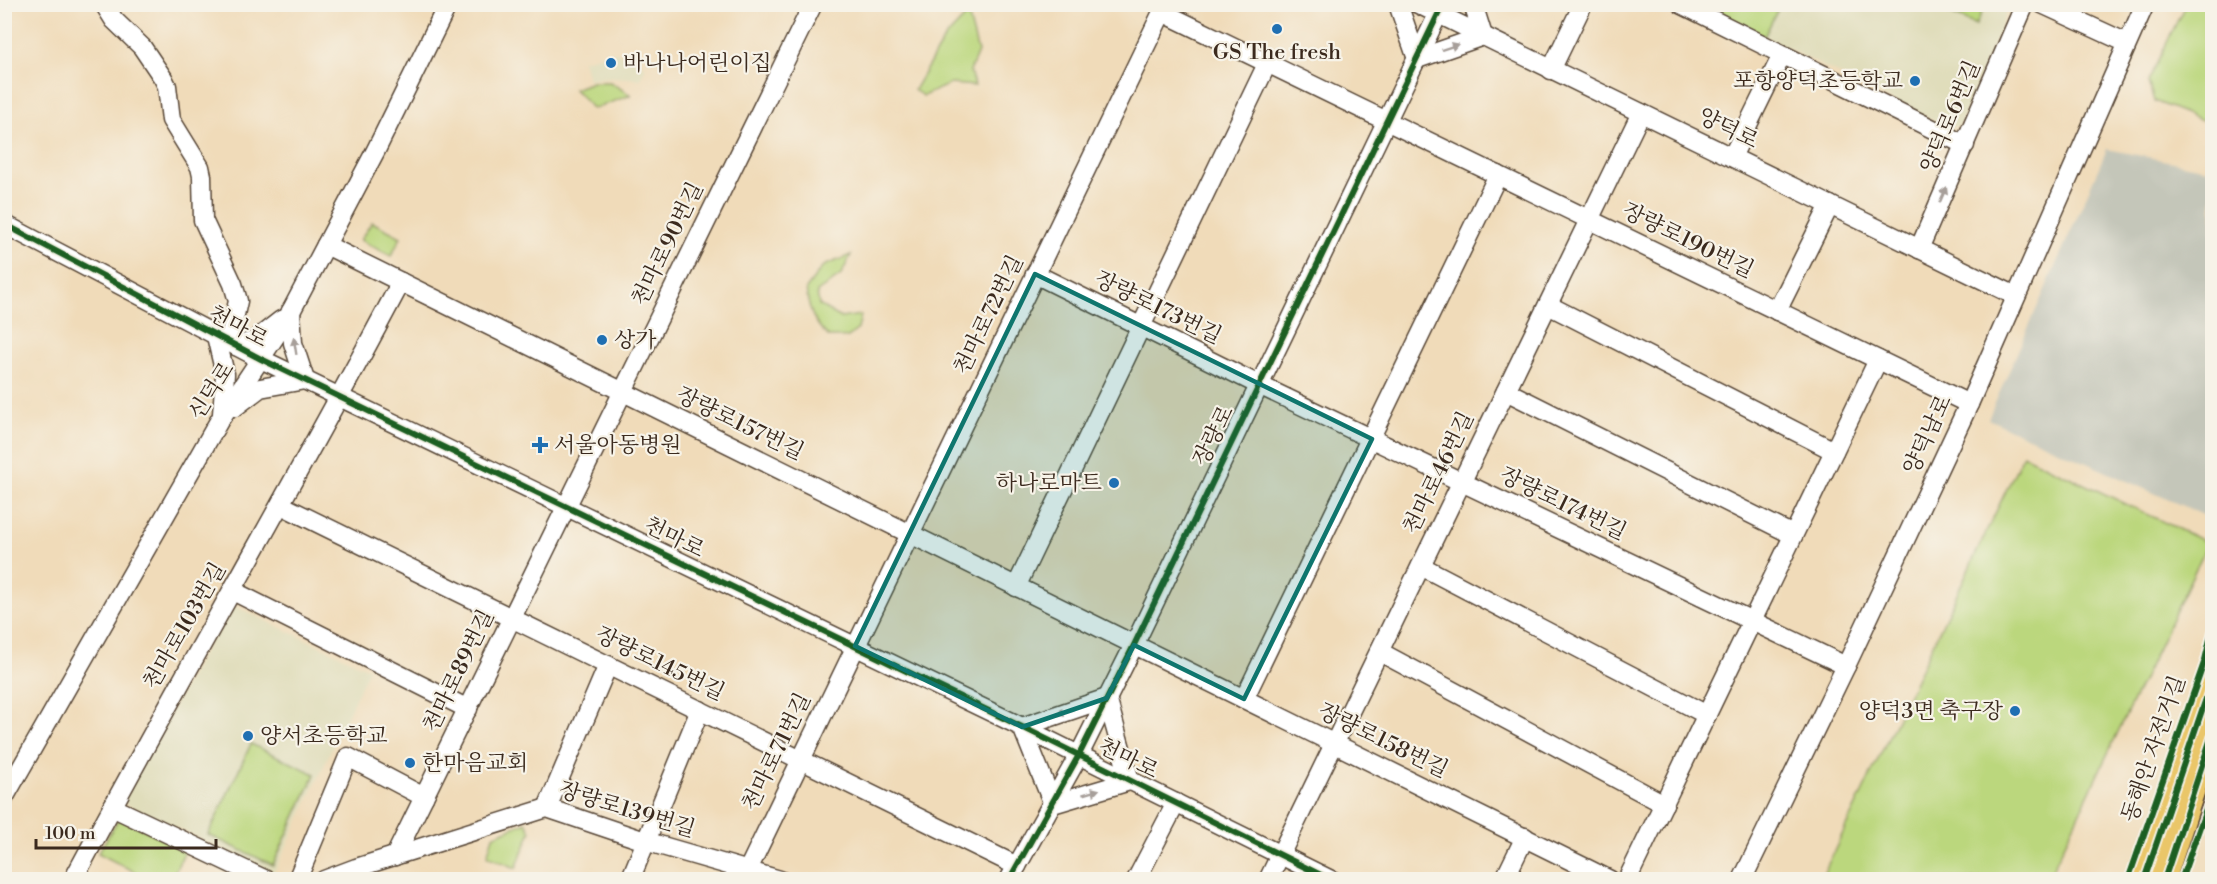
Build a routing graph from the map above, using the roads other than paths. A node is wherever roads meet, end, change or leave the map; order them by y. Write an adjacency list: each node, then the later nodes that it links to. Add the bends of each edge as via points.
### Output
1 (104, 4): 37 (street, via 163,78 171,120 200,167 203,220 238,301)
2 (448, 4): 28 (street, 신덕로)
3 (813, 4): 43 (street, 천마로90번길)
4 (1398, 4): 17 (street)
5 (1418, 4): 13 (street, 양덕로)
6 (1473, 4): 14 (street)
7 (1583, 4): 19 (street)
8 (1680, 4): 16 (street)
9 (2025, 4): 22 (street, 양덕로6번길)
10 (2042, 4): 15 (street)
11 (2145, 4): 15 (street, 양덕남로)
12 (1164, 8): 18 (street, 장량로190번길); 30 (street, 천마로72번길)
13 (1441, 9): 14 (street, 양덕로); 17 (street, 장량로)
14 (1483, 36): 17 (street, one-way to 14); 19 (street, 양덕로)
15 (2127, 43): 32 (street, 양덕남로)
16 (1782, 55): 22 (street); 23 (street)
17 (1417, 59): 21 (street, 장량로)
18 (1267, 64): 21 (street, 장량로190번길); 36 (street)
19 (1551, 70): 20 (street, 양덕로)
20 (1641, 113): 23 (street, 양덕로); 26 (street, 천마로46번길)
21 (1386, 121): 24 (street, 장량로190번길); 41 (street, 장량로)
22 (1965, 145): 29 (street, 양덕로6번길, one-way to 22)
23 (1732, 157): 25 (street, 양덕로)
24 (1498, 175): 26 (street, 장량로190번길); 47 (street)
25 (1830, 205): 29 (street, 양덕로); 35 (street)
26 (1589, 219): 33 (street, 천마로46번길); 35 (street, 장량로190번길)
27 (4, 224): 37 (street, 천마로)
28 (326, 245): 31 (street, 장량로157번길); 34 (street, 신덕로)
29 (1919, 249): 32 (street, 양덕로)
30 (1035, 274): 36 (street, 장량로173번길); 52 (street, 천마로72번길)
31 (401, 282): 43 (street, 장량로157번길); 44 (street, 천마로103번길)
32 (2016, 296): 45 (street, 양덕남로)
33 (1548, 305): 42 (street, 천마로46번길); 48 (street)
34 (291, 311): 37 (street, via 254,341); 38 (street, 신덕로); 40 (street, one-way to 34, via 293,343)
35 (1777, 311): 39 (street, 장량로190번길)
36 (1141, 326): 41 (street, 장량로173번길); 55 (street)
37 (227, 341): 38 (street, 천마로); 46 (street)
38 (261, 359): 40 (street, 천마로); 46 (street, 신덕로)
39 (1878, 360): 45 (street, 장량로190번길); 48 (street)
40 (305, 380): 44 (street, 천마로); 46 (street, via 260,388)
41 (1259, 385): 47 (street, 장량로174번길); 59 (street, 장량로)
42 (1506, 391): 49 (street, 천마로46번길); 53 (street)
43 (622, 392): 51 (street, 천마로90번길); 52 (street, 장량로157번길)
44 (340, 397): 50 (street, 천마로103번길); 51 (street, 천마로)
45 (1969, 404): 63 (street, 양덕남로)
46 (222, 417): 77 (street, 신덕로)
47 (1371, 439): 49 (street, 장량로174번길); 66 (street)
48 (1834, 451): 53 (street)
49 (1462, 482): 54 (street, 천마로46번길); 58 (street, 장량로174번길)
50 (281, 505): 56 (street, 천마로103번길); 57 (street, 장량로145번길)
51 (567, 506): 57 (street, 천마로89번길); 60 (street, 천마로)
52 (909, 534): 55 (street, 장량로157번길); 60 (street, 천마로72번길)
53 (1793, 535): 58 (street)
54 (1421, 566): 61 (street, 천마로46번길); 69 (street)
55 (1016, 587): 59 (street, 장량로157번길)
56 (233, 591): 67 (street); 81 (street, 천마로103번길)
57 (512, 618): 62 (street, 장량로145번길); 67 (street, 천마로89번길)
58 (1752, 621): 63 (street, 장량로174번길); 69 (street)
59 (1134, 645): 65 (street, 장량로); 66 (street, 장량로158번길)
60 (855, 646): 70 (street, 천마로); 74 (street, 천마로71번길)
61 (1380, 652): 72 (street, 천마로46번길); 80 (street)
62 (608, 665): 68 (street, 장량로145번길); 82 (street)
63 (1846, 666): 101 (street, 양덕남로)
64 (2212, 681): 102 (main road)
65 (1107, 698): 70 (street, one-way to 70); 73 (street, 장량로); 75 (street)
66 (1244, 699): 72 (street, 장량로158번길)
67 (468, 709): 76 (street, 천마로89번길)
68 (700, 710): 74 (street, 장량로145번길); 84 (street)
69 (1707, 715): 80 (street)
70 (1022, 727): 73 (street, 천마로); 78 (street)
71 (2212, 735): 103 (main road)
72 (1335, 744): 83 (street, 장량로158번길); 85 (street, 천마로46번길)
73 (1079, 755): 75 (street, 천마로); 78 (street, 장량로)
74 (801, 759): 87 (street, 장량로145번길); 88 (street, 천마로71번길)
75 (1130, 781): 78 (street, one-way to 75); 79 (street, 천마로)
76 (424, 797): 86 (street, 천마로89번길); 91 (street, via 348,758)
77 (4, 798)
78 (1053, 804): 87 (street, 장량로)
79 (1176, 804): 85 (street, 천마로); 95 (street)
80 (1664, 804): 100 (street)
81 (112, 807): 89 (street, 천마로103번길); 90 (street)
82 (547, 808): 84 (street, 장량로139번길); 86 (street, 장량로139번길)
83 (1525, 837): 98 (street); 99 (street, 장량로158번길)
84 (645, 841): 88 (street, 장량로139번길); 93 (street)
85 (1281, 855): 96 (street, 천마로46번길); 97 (street, 천마로)
86 (395, 856): 92 (street, 장량로139번길)
87 (1013, 873)
88 (745, 875): 94 (street, 장량로139번길)
89 (73, 879)
90 (266, 879)
91 (297, 879)
92 (324, 879)
93 (630, 879)
94 (780, 879)
95 (1136, 879)
96 (1268, 879)
97 (1331, 879)
98 (1504, 879)
99 (1610, 879)
100 (1627, 879)
101 (1742, 879)
102 (2144, 879)
103 (2164, 879)

